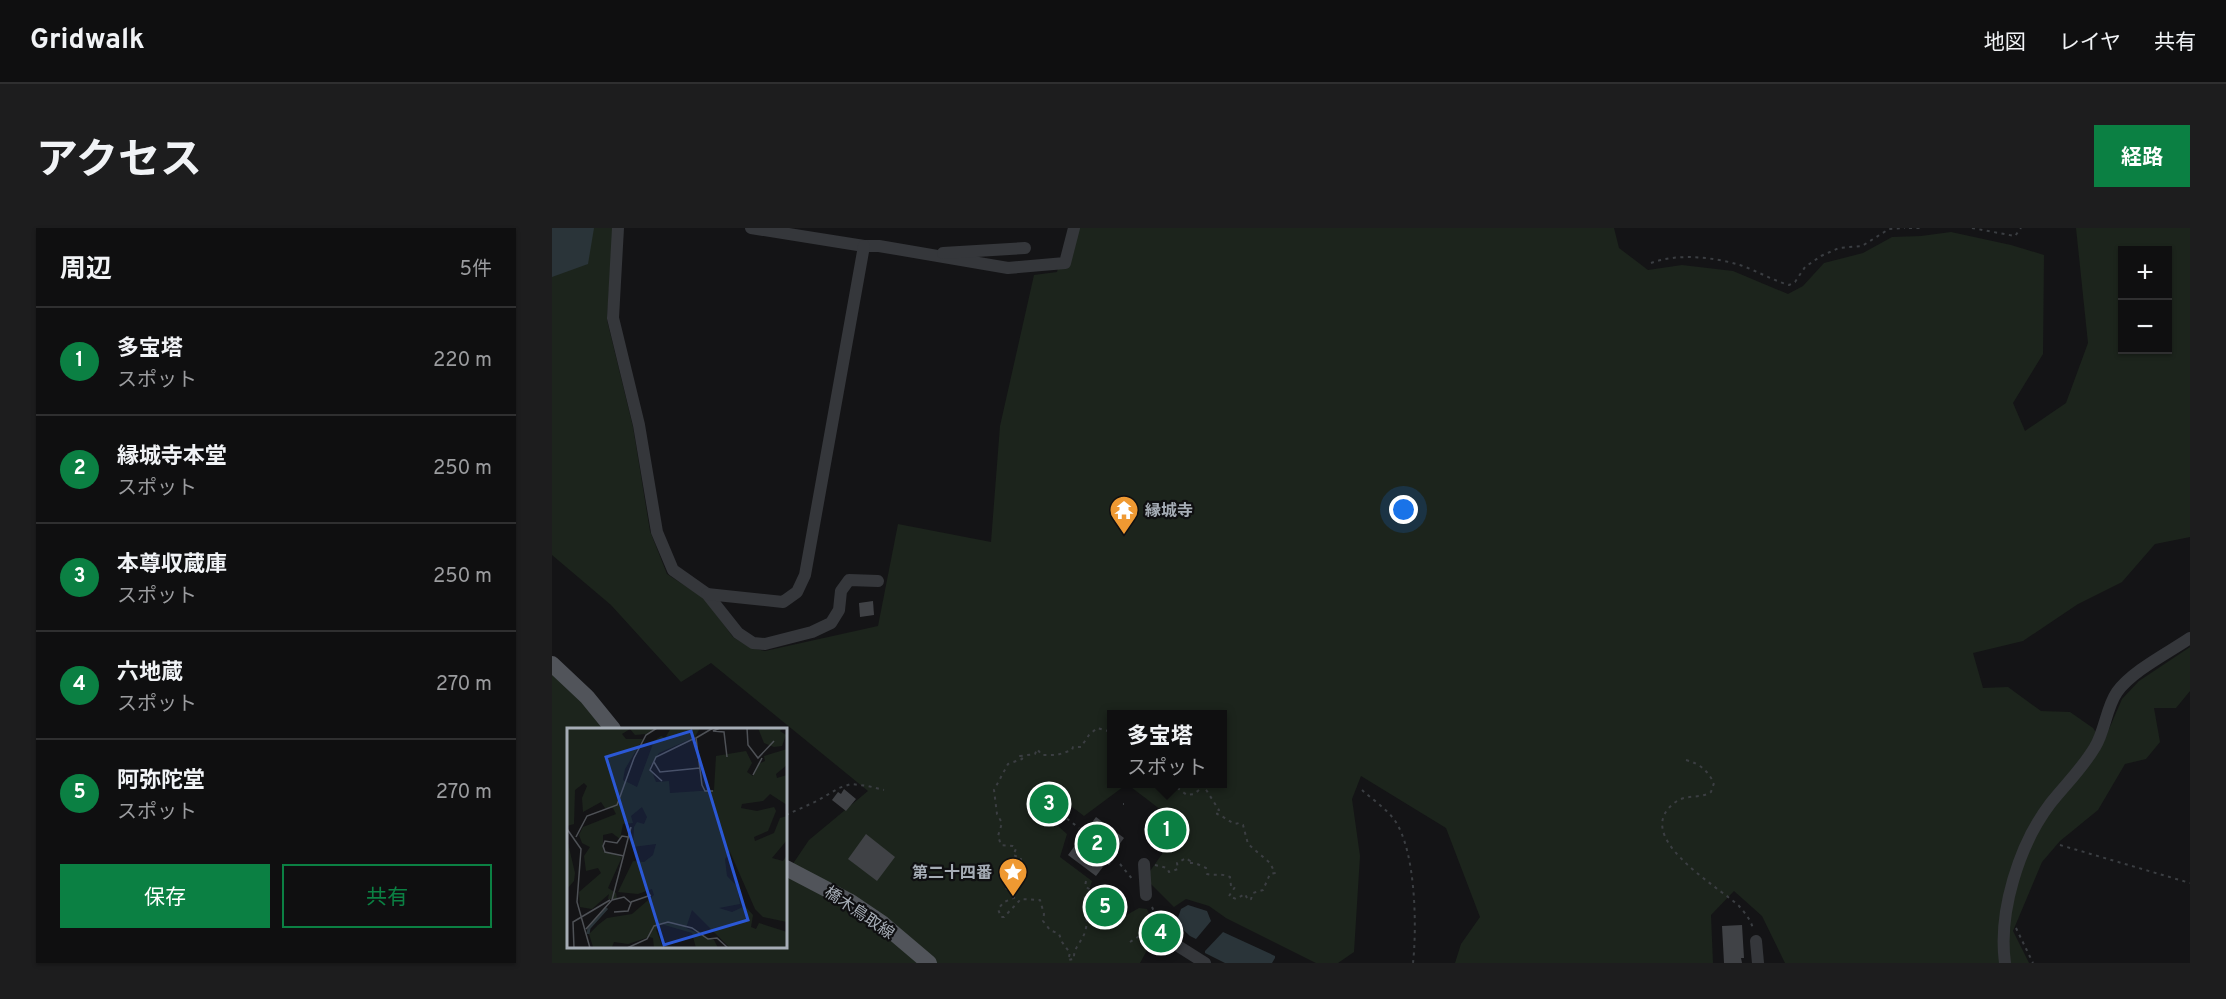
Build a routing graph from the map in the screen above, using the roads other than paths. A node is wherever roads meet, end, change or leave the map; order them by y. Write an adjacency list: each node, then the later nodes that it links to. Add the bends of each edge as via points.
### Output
1 (618, 228): 8 (street, via 613,318 639,425 657,532 673,570)
2 (751, 228): 4 (street)
3 (1074, 228): 6 (street, via 1065,263 1008,268)
4 (864, 246): 6 (street); 8 (street, via 805,575 797,592 783,602)
5 (1025, 248): 6 (street, via 943,252)
6 (940, 257)
7 (878, 581): 8 (street, via 849,580 841,591 839,610 831,623 765,644 753,643 738,633)
8 (707, 594)
9 (2190, 638): 20 (street, via 2137,674 2117,693 2097,745 2030,834 2016,870 2005,922)
10 (552, 664): 11 (main road)
11 (612, 728)
12 (1149, 864): 14 (street)
13 (788, 869): 17 (main road, 橋木鳥取線, via 849,901)
14 (1146, 895)
15 (1167, 939): 18 (street)
16 (1756, 940): 19 (street)
17 (929, 963)
18 (1205, 963)
19 (1758, 963)
20 (2005, 963)

